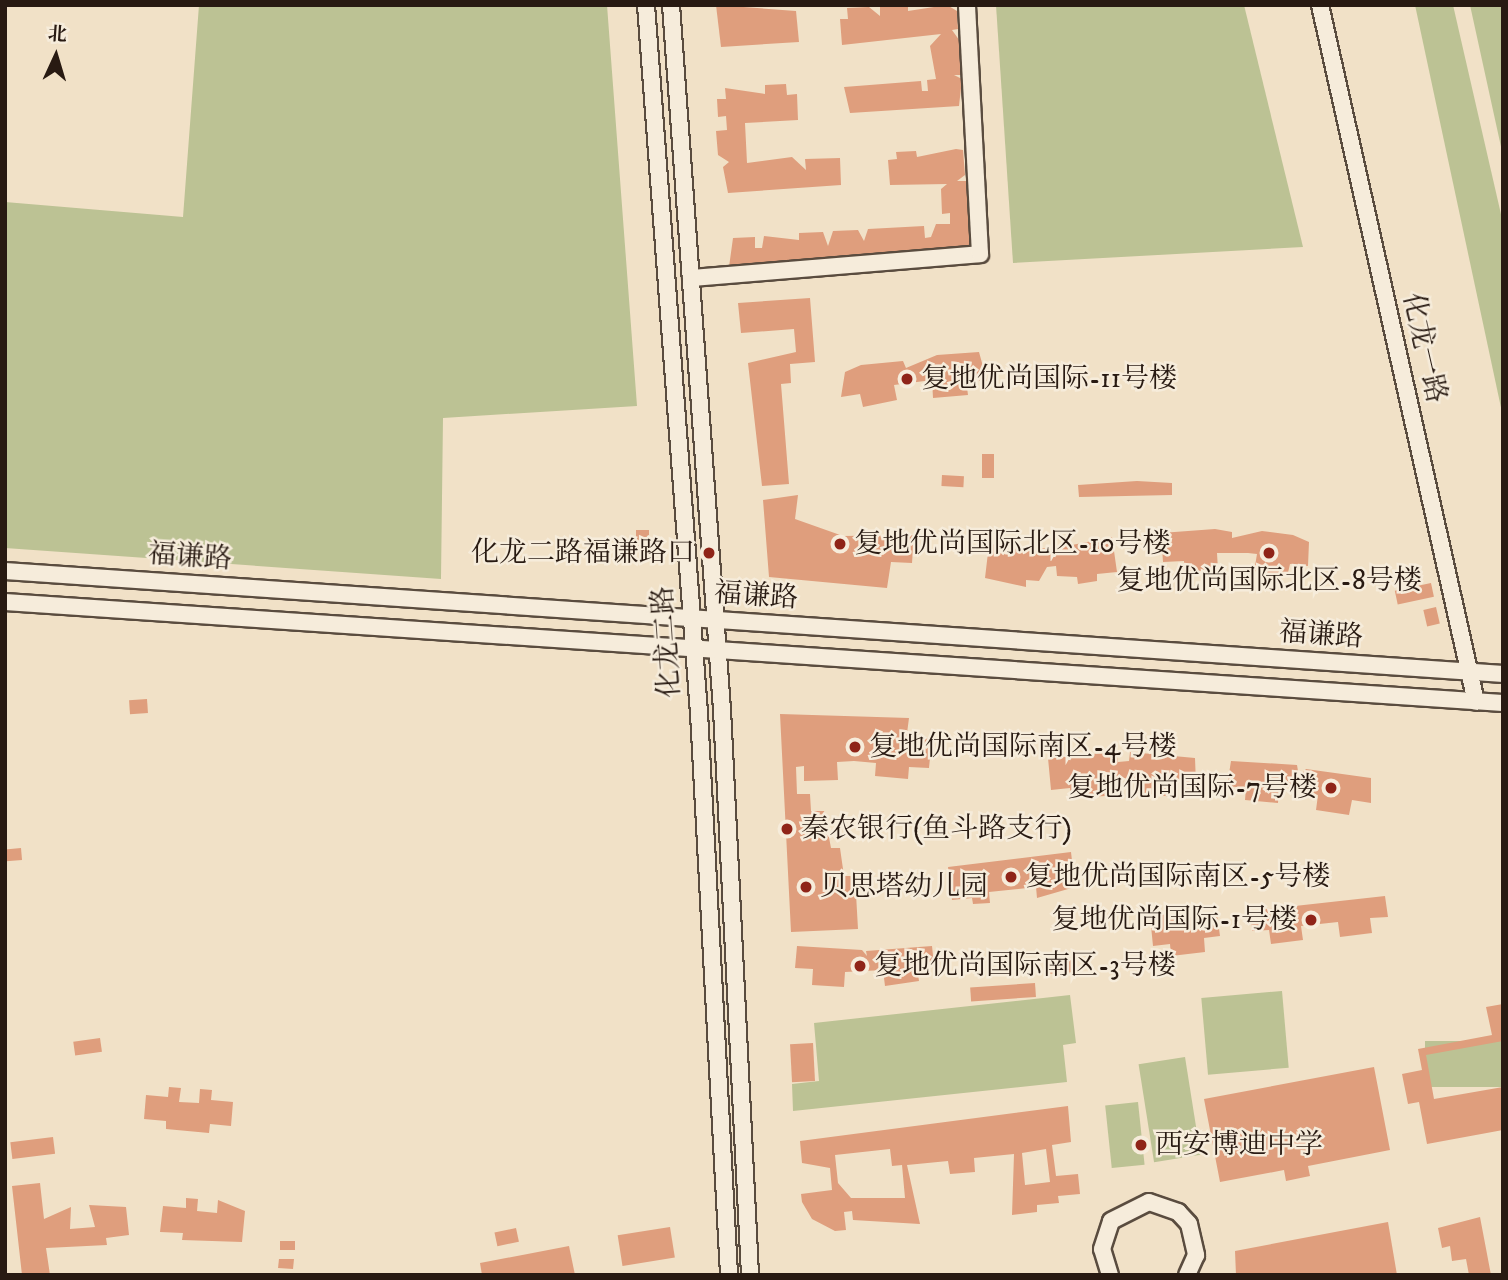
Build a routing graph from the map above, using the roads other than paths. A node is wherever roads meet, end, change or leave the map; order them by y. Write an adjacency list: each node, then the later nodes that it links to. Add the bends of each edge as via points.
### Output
1 (646, 5): 8 (street, 化龙二路)
2 (671, 5): 5 (street, 化龙二路)
3 (967, 5): 5 (street, via 980,254)
4 (1320, 5): 12 (street, 化龙一路)
5 (691, 278): 9 (street, 化龙二路)
6 (5, 571): 8 (street, 福谦路)
7 (5, 601): 10 (street, 福谦路)
8 (692, 618): 9 (street, 福谦路); 10 (street, 化龙二路)
9 (714, 620): 11 (street, 化龙二路); 12 (street, 福谦路)
10 (694, 648): 11 (street, 福谦路); 16 (street, 化龙二路)
11 (717, 650): 14 (street, 福谦路); 17 (street, 化龙二路)
12 (1469, 671): 13 (street, 福谦路); 14 (street, 化龙一路)
13 (1503, 674)
14 (1476, 702): 15 (street, 福谦路)
15 (1503, 703)
16 (729, 1275)
17 (750, 1275)
18 (1110, 1275): 19 (street, via 1102,1249 1111,1221 1149,1202 1178,1212 1189,1224 1196,1255)
19 (1187, 1275)

